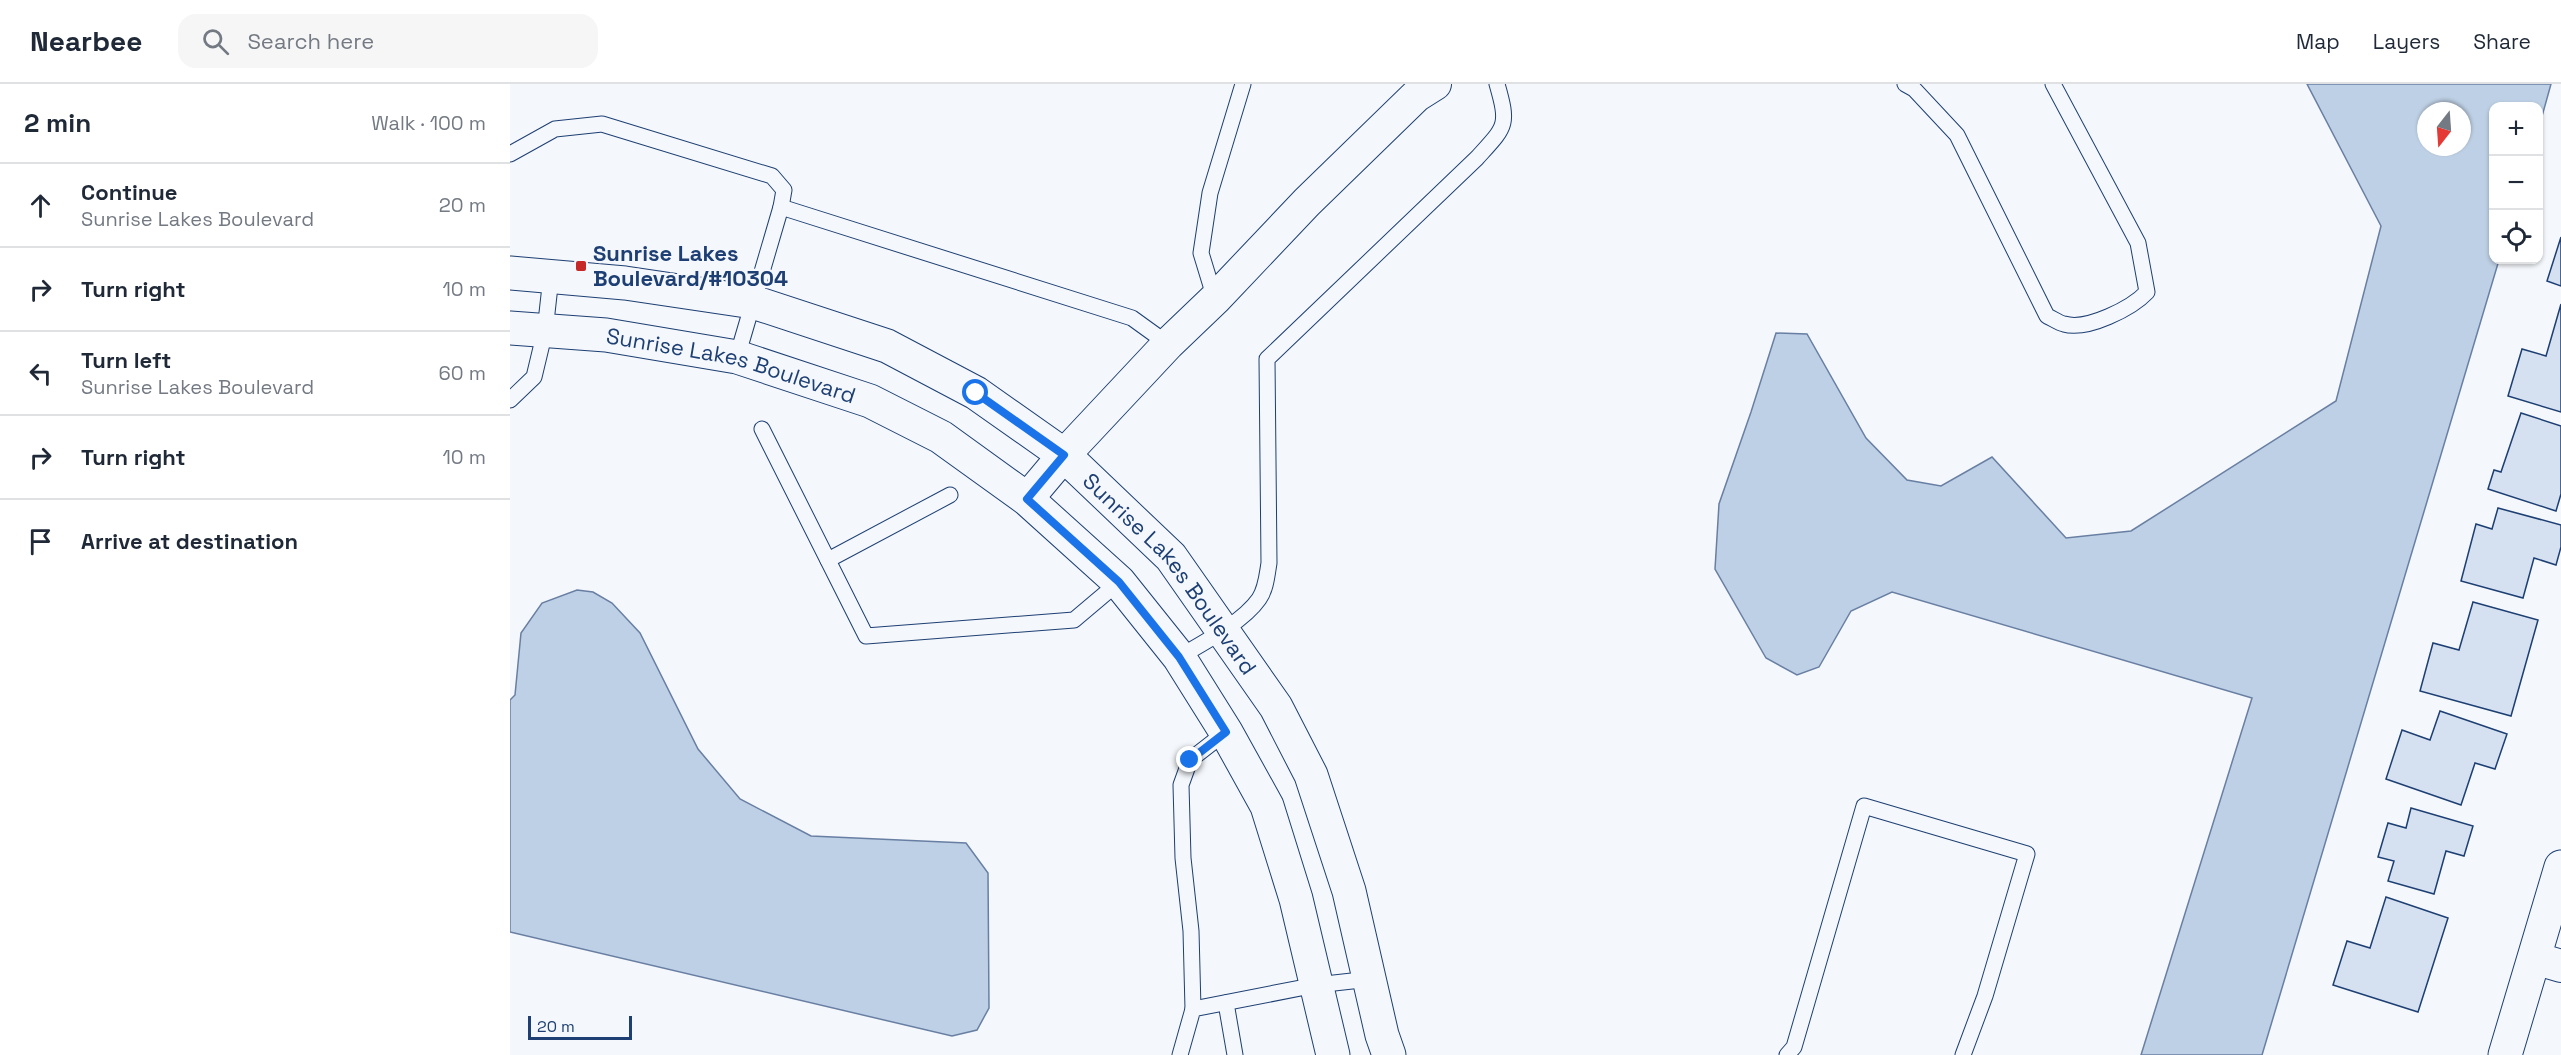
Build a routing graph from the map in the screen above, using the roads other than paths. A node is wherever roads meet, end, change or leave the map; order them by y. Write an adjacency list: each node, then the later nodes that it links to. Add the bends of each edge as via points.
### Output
1 (1243, 84): 10 (lane, via 1210,193 1201,253)
2 (1435, 84): 10 (street, via 1416,96 1315,194)
3 (1497, 84): 23 (lane, via 1504,110 1503,129 1267,359 1269,563 1258,601)
4 (1905, 84): 5 (lane, via 1957,135 2047,316 2065,325 2087,324 2136,304 2147,292 2138,243)
5 (2053, 84)
6 (510, 154): 7 (lane, via 555,129 603,124 772,176 784,190)
7 (781, 207): 11 (lane); 14 (lane, via 1132,318)
8 (510, 273): 9 (street, Sunrise Lakes Boulevard)
9 (551, 277): 11 (street, Sunrise Lakes Boulevard, via 626,283); 13 (lane)
10 (1215, 299): 14 (street)
11 (753, 302): 15 (lane); 18 (street, Sunrise Lakes Boulevard, via 887,346 976,393)
12 (510, 328): 13 (street, Sunrise Lakes Boulevard)
13 (545, 331): 15 (street, Sunrise Lakes Boulevard, via 606,335); 16 (lane, via 534,377)
14 (1168, 344): 18 (street)
15 (737, 357): 20 (street, Sunrise Lakes Boulevard, via 870,401 941,437)
16 (510, 400)
17 (762, 429): 21 (lane)
18 (1064, 455): 20 (street); 23 (street, Sunrise Lakes Boulevard, via 1171,557)
19 (950, 495): 21 (lane)
20 (1027, 499): 22 (street, Sunrise Lakes Boulevard)
21 (828, 560): 22 (lane, via 866,636 1074,620)
22 (1119, 582): 24 (street, Sunrise Lakes Boulevard)
23 (1224, 630): 24 (lane); 28 (street, Sunrise Lakes Boulevard, via 1276,707 1311,775 1349,891)
24 (1179, 657): 25 (street, Sunrise Lakes Boulevard)
25 (1226, 732): 29 (street, Sunrise Lakes Boulevard, via 1267,806 1296,899); 31 (lane, via 1190,760 1181,785)
26 (2561, 867): 27 (street)
27 (2547, 962): 38 (street)
28 (1370, 979): 29 (lane); 35 (street, Sunrise Lakes Boulevard)
29 (1316, 985): 30 (lane); 34 (street, Sunrise Lakes Boulevard)
30 (1226, 1003): 31 (lane); 33 (lane)
31 (1192, 1009): 32 (lane)
32 (1180, 1055)
33 (1235, 1055)
34 (1333, 1055)
35 (1389, 1055)
36 (1787, 1055): 37 (lane, via 1794,1047 1864,806 2027,854 1985,996)
37 (1963, 1055)
38 (2505, 1055)

